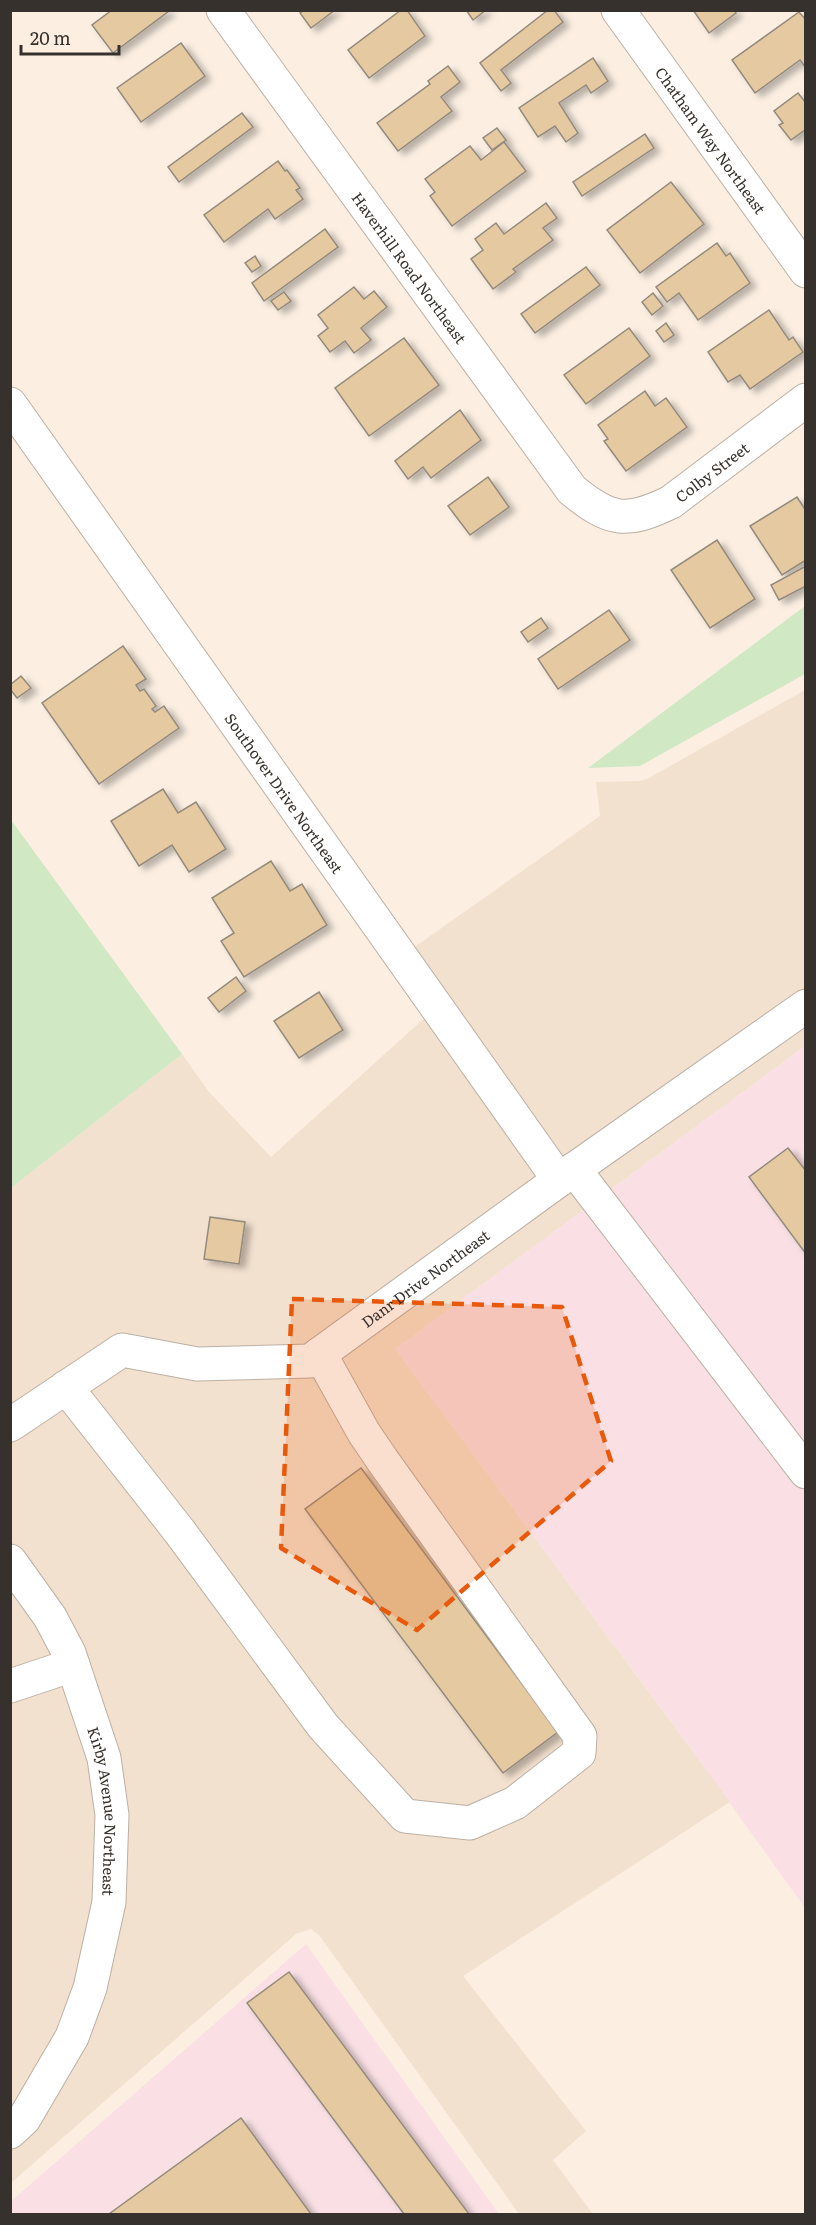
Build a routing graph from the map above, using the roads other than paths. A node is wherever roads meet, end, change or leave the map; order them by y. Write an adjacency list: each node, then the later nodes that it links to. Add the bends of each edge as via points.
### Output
1 (224, 10): 6 (street, Haverhill Road Northeast, via 572,489)
2 (618, 10): 3 (street, Chatham Way Northeast)
3 (806, 271)
4 (806, 400): 6 (street, Colby Street, via 671,502 629,517)
5 (10, 404): 8 (street, Southover Drive Northeast)
6 (608, 513)
7 (806, 1006): 8 (street, Danr Drive Northeast)
8 (566, 1174): 9 (street, Danr Drive Northeast); 12 (street, Southover Drive Northeast)
9 (320, 1354): 10 (street, Danr Drive Northeast, via 310,1361 197,1364 122,1350); 10 (street, via 370,1442 580,1736 579,1753 515,1803 470,1822 405,1816 323,1726 186,1540)
10 (66, 1387): 11 (street, Danr Drive Northeast)
11 (10, 1425)
12 (806, 1472)
13 (10, 1561): 14 (street, Kirby Avenue Northeast, via 50,1617)
14 (73, 1665): 15 (street); 16 (street, Kirby Avenue Northeast, via 104,1758 112,1815 109,1902 90,1988 72,2037 24,2119)
15 (10, 1686)
16 (10, 2132)

